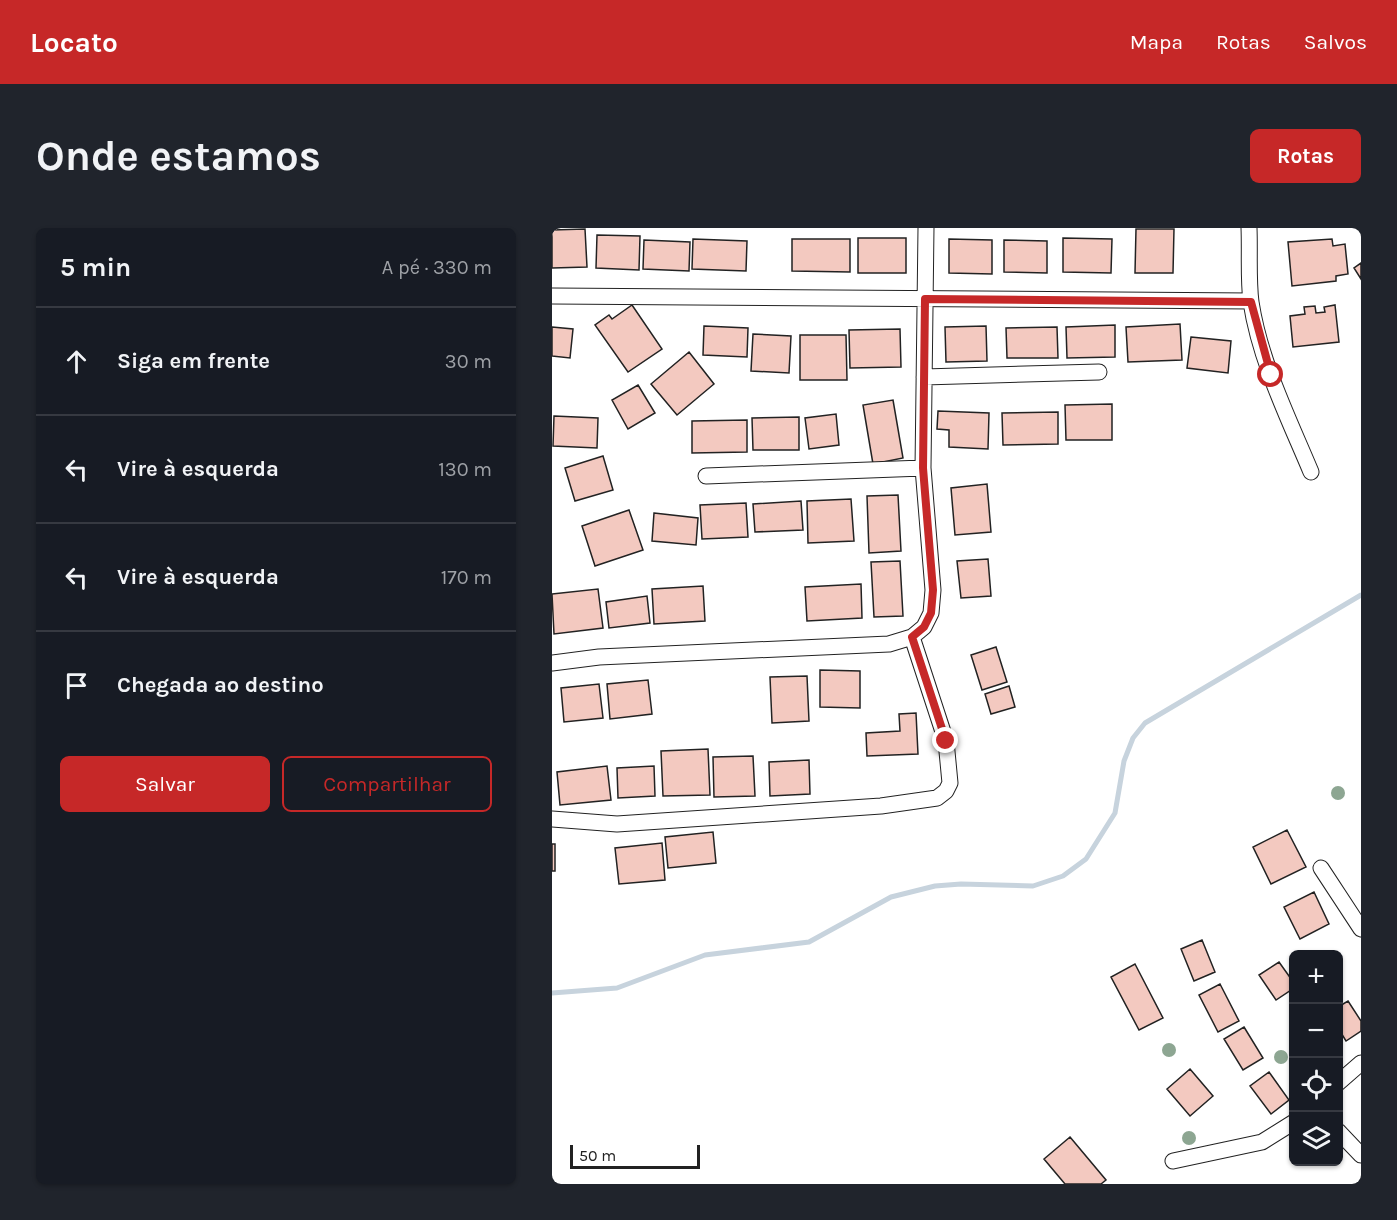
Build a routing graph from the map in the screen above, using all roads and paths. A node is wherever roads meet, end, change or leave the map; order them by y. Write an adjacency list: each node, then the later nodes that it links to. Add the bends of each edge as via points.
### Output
1 (926, 228): 4 (street)
2 (1249, 228): 5 (street)
3 (552, 296): 4 (street)
4 (925, 299): 5 (street); 7 (street)
5 (1251, 302): 9 (street, via 1271,375)
6 (1099, 372): 7 (street)
7 (924, 377): 8 (street)
8 (923, 468): 10 (street); 11 (street, via 933,590 931,613 924,627)
9 (1311, 472)
10 (706, 476)
11 (912, 637): 12 (street, via 889,644 599,657); 13 (street, via 946,741 950,783 937,798 882,806 617,824)
12 (552, 663)
13 (552, 819)
14 (1321, 868): 15 (street)
15 (1361, 929)
16 (1361, 1063): 17 (street)
17 (1343, 1079)
18 (1289, 1125): 21 (street, via 1262,1142)
19 (1343, 1136): 20 (street)
20 (1361, 1155)
21 (1173, 1161)

